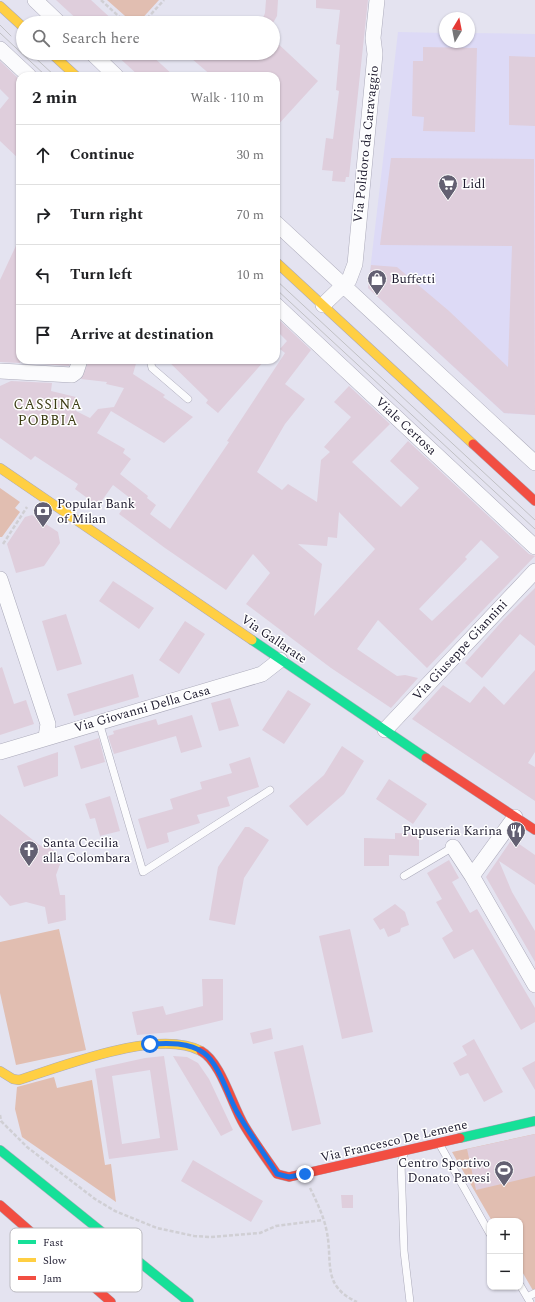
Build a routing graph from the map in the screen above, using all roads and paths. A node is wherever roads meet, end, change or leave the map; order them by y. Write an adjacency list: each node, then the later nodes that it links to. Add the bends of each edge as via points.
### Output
1 (35, 0): 6 (street)
2 (101, 0): 7 (path)
3 (164, 0): 8 (path)
4 (377, 0): 18 (street, Via Polidoro da Caravaggio, via 373,38 375,54 355,264 349,280)
5 (0, 6): 9 (main road)
6 (52, 16)
7 (118, 16)
8 (149, 16)
9 (16, 21)
10 (0, 49): 13 (street)
11 (59, 60): 14 (main road)
12 (99, 60): 15 (street)
13 (25, 72)
14 (72, 72)
15 (112, 72)
16 (280, 227): 18 (street)
17 (280, 266): 19 (main road)
18 (344, 285): 19 (street); 25 (street)
19 (323, 304): 29 (main road)
20 (280, 309): 32 (street, Viale Certosa)
21 (79, 364): 23 (street, via 76,372 66,375)
22 (151, 364): 24 (lane, via 152,368)
23 (0, 371)
24 (188, 399)
25 (516, 444): 26 (street); 27 (street)
26 (535, 444)
27 (535, 463)
28 (0, 468): 36 (main road, Via Gallarate)
29 (535, 501)
30 (28, 505): 31 (path)
31 (2, 544)
32 (535, 547)
33 (535, 571): 38 (street, Via Giuseppe Giannini)
34 (0, 579): 35 (street)
35 (3, 596): 39 (street, via 48,724)
36 (280, 660): 37 (street, Via Giovanni Della Casa, via 262,674); 38 (main road, Via Gallarate)
37 (99, 722): 39 (street, Via Giovanni Della Casa); 41 (lane, via 143,872)
38 (385, 730): 42 (main road, Via Gallarate)
39 (46, 737): 40 (street, Via Giovanni Della Casa)
40 (0, 752)
41 (270, 790)
42 (514, 817): 43 (main road, Via Gallarate); 46 (street)
43 (535, 830)
44 (453, 847): 45 (lane); 46 (street)
45 (404, 876)
46 (472, 876): 47 (street)
47 (535, 985)
48 (0, 1071): 53 (main road, Via Francesco De Lemene, via 19,1080 102,1055 150,1044 174,1043 190,1046 205,1053 221,1077 235,1110 277,1174 289,1177)
49 (0, 1115): 56 (path, via 1,1121 27,1147 95,1199 115,1211 157,1228 212,1237 260,1233 281,1225)
50 (535, 1122): 51 (main road, Via Francesco De Lemene)
51 (440, 1144): 53 (main road, Via Francesco De Lemene); 59 (lane)
52 (0, 1150): 58 (main road)
53 (405, 1152): 70 (lane, via 401,1163 404,1251)
54 (306, 1183): 56 (path)
55 (0, 1205): 57 (main road)
56 (323, 1220): 69 (path, via 335,1285 345,1297)
57 (26, 1228)
58 (98, 1228)
59 (487, 1229)
60 (142, 1263): 68 (main road)
61 (142, 1266): 67 (main road)
62 (523, 1290): 65 (lane)
63 (100, 1292): 66 (main road)
64 (535, 1293): 65 (lane)
65 (529, 1299)
66 (111, 1302)
67 (179, 1302)
68 (189, 1302)
69 (357, 1302)
70 (410, 1302)

